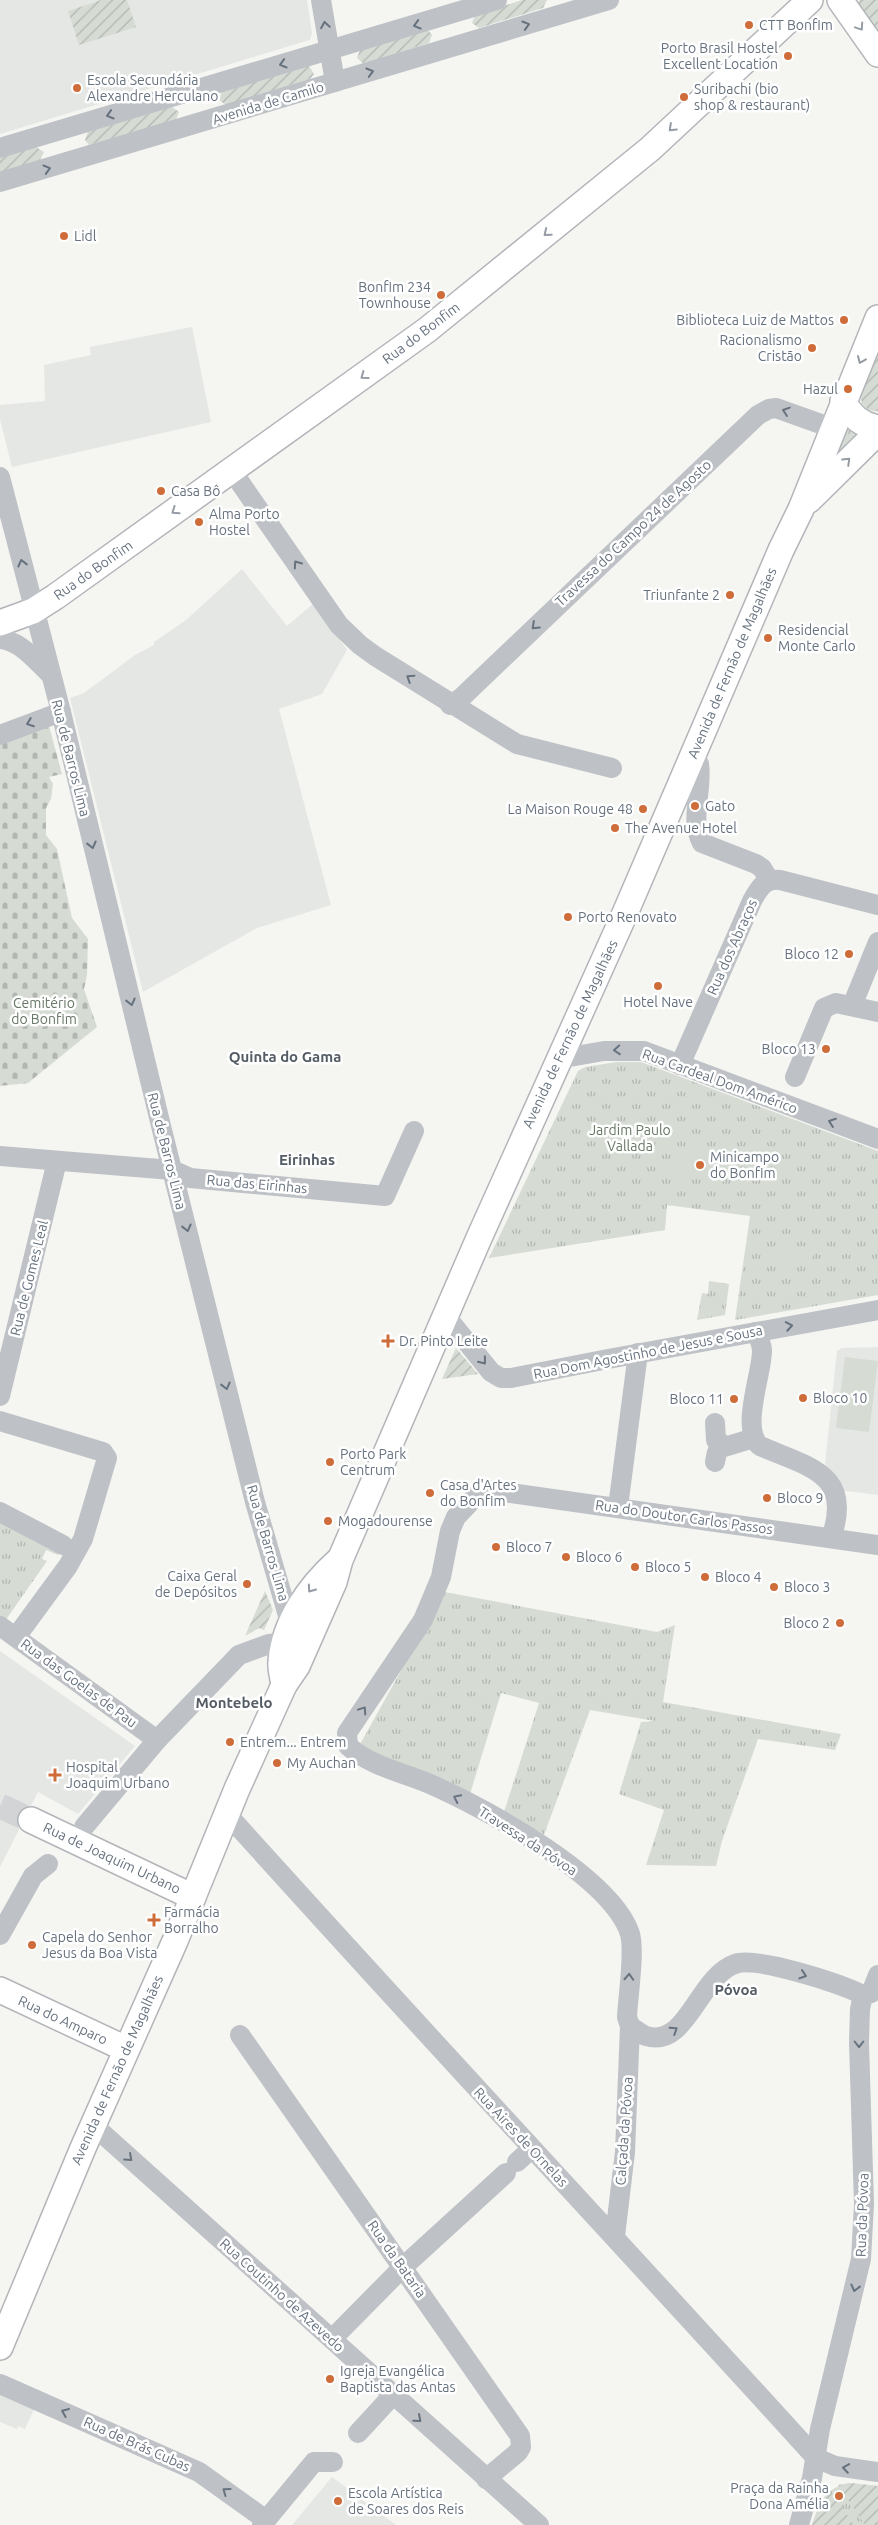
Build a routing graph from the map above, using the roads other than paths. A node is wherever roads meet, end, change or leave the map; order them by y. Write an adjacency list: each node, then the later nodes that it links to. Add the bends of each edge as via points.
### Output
1 (321, 0): 8 (street, Avenida de Camilo, one-way to 1)
2 (497, 0): 6 (street)
3 (609, 0): 7 (street, Avenida de Camilo, one-way to 3)
4 (810, 0): 22 (main road, Rua do Bonfim, one-way to 22, via 650,149 427,330)
5 (840, 0): 9 (main road, one-way to 9)
6 (442, 18): 7 (street); 8 (street, one-way to 8)
7 (452, 48): 10 (street, Avenida de Camilo, one-way to 7)
8 (330, 50): 10 (street, Avenida de Camilo); 11 (street, one-way to 11)
9 (878, 54)
10 (335, 82): 12 (street, Avenida de Camilo)
11 (190, 92): 12 (street, Avenida de Camilo); 13 (street, one-way to 13)
12 (200, 124): 15 (street, Avenida de Camilo)
13 (59, 131): 14 (street); 15 (street)
14 (0, 148)
15 (69, 163): 16 (street, Avenida de Camilo, one-way to 15)
16 (0, 182)
17 (878, 318): 18 (main road, Avenida de Fernão de Magalhães, one-way to 18)
18 (843, 401): 19 (main road, Avenida de Fernão de Magalhães); 20 (main road, via 854,417)
19 (832, 428): 24 (main road, Avenida de Fernão de Magalhães); 28 (street, Travessa do Campo 24 de Agosto, one-way to 28, via 776,408 758,415)
20 (878, 428)
21 (878, 432): 24 (main road, Avenida de Fernão de Magalhães, one-way to 21)
22 (232, 471): 25 (main road, Rua do Bonfim, one-way to 25); 28 (street, one-way to 22, via 360,645 342,629)
23 (0, 477): 25 (street, Rua de Barros Lima, one-way to 23)
24 (801, 509): 31 (main road, Avenida de Fernão de Magalhães)
25 (33, 611): 26 (main road, Rua do Bonfim); 27 (street, Rua de Barros Lima)
26 (1, 634): 27 (street, via 25,650)
27 (50, 674): 29 (street, Rua de Barros Lima)
28 (450, 705): 32 (street, via 517,744)
29 (61, 712): 30 (street, one-way to 30); 45 (street, Rua de Barros Lima, one-way to 45)
30 (0, 735)
31 (692, 759): 33 (street, via 699,764 701,772 697,822 702,843 756,864); 38 (main road, Avenida de Fernão de Magalhães)
32 (612, 768)
33 (769, 880): 34 (street); 39 (street, Rua dos Abraços, via 752,900)
34 (878, 905)
35 (878, 942): 36 (street)
36 (852, 1006): 37 (street); 40 (street, via 836,1003 824,1008)
37 (878, 1012)
38 (558, 1059): 39 (street, Rua Cardeal Dom Américo, one-way to 38, via 644,1051 631,1050); 47 (main road, Avenida de Fernão de Magalhães)
39 (680, 1066): 42 (street, Rua Cardeal Dom Américo, one-way to 39)
40 (795, 1078)
41 (414, 1131): 45 (street, Rua das Eirinhas, via 385,1196 190,1178)
42 (878, 1139)
43 (0, 1156): 44 (street, Rua das Eirinhas)
44 (57, 1161): 45 (street, Rua das Eirinhas); 50 (street, Rua de Gomes Leal)
45 (172, 1170): 62 (street, Rua de Barros Lima, one-way to 62)
46 (878, 1310): 48 (street, Rua Dom Agostinho de Jesus e Sousa, one-way to 46)
47 (446, 1315): 49 (street, Rua Dom Agostinho de Jesus e Sousa, one-way to 49, via 491,1372 501,1378); 60 (main road, Avenida de Fernão de Magalhães)
48 (756, 1332): 49 (street, Rua Dom Agostinho de Jesus e Sousa); 53 (street, via 762,1351 751,1421)
49 (638, 1353): 55 (street)
50 (0, 1396)
51 (0, 1421): 61 (street, via 103,1452 107,1458 83,1540 68,1566)
52 (715, 1424): 53 (street, via 720,1454)
53 (754, 1438): 57 (street, via 760,1446 813,1468 828,1483 839,1510)
54 (489, 1490): 55 (street, Rua do Doutor Carlos Passos); 74 (street, Travessa da Póvoa, one-way to 54, via 631,1940 622,1917 606,1895 559,1858 486,1812 430,1784 376,1765 348,1746 347,1733 423,1620 444,1569 450,1531 456,1517 478,1494)
55 (618, 1507): 57 (street, Rua do Doutor Carlos Passos)
56 (0, 1512): 58 (street)
57 (831, 1538): 59 (street, Rua do Doutor Carlos Passos)
58 (63, 1545)
59 (878, 1545)
60 (340, 1560): 62 (main road, Avenida de Fernão de Magalhães, one-way to 62, via 308,1593); 63 (main road, Avenida de Fernão de Magalhães, via 334,1582 297,1666)
61 (8, 1632): 64 (street, Rua das Goelas de Pau)
62 (289, 1634): 63 (main road, Avenida de Fernão de Magalhães, via 281,1662); 64 (street, via 239,1655)
63 (284, 1685): 65 (main road, Avenida de Fernão de Magalhães)
64 (157, 1740): 67 (street)
65 (227, 1814): 69 (main road, Avenida de Fernão de Magalhães); 79 (street, Rua Aires de Ornelas)
66 (32, 1820): 69 (main road, Rua de Joaquim Urbano)
67 (89, 1821)
68 (48, 1864): 70 (street, via 33,1876)
69 (193, 1897): 76 (main road, Avenida de Fernão de Magalhães)
70 (0, 1935)
71 (878, 1975): 73 (street, via 871,1993)
72 (0, 1990): 76 (main road, Rua do Amparo)
73 (863, 1995): 74 (street, one-way to 73, via 645,2036 663,2036 674,2031 713,1979 730,1966 744,1962 771,1965); 78 (street, Rua da Póvoa, one-way to 78, via 859,2043)
74 (630, 2026): 80 (street, Calçada da Póvoa, via 625,2152)
75 (240, 2035): 81 (street, Rua da Bataria)
76 (126, 2049): 77 (main road, Avenida de Fernão de Magalhães)
77 (92, 2125): 82 (street, Rua Coutinho de Azevedo, one-way to 82); 83 (main road, Avenida de Fernão de Magalhães)
78 (871, 2153): 87 (street, Rua da Póvoa, one-way to 87, via 859,2270 820,2429)
79 (512, 2167): 80 (street, Rua Aires de Ornelas); 81 (street)
80 (615, 2236): 87 (street, Rua Aires de Ornelas)
81 (403, 2267): 82 (street); 90 (street, Rua da Bataria, via 520,2436 518,2452)
82 (332, 2339): 85 (street, Rua Coutinho de Azevedo)
83 (0, 2347)
84 (0, 2384): 91 (street, Rua de Brás Cubas, one-way to 84, via 200,2472)
85 (392, 2396): 86 (street); 90 (street, Rua Coutinho de Azevedo, one-way to 90)
86 (358, 2434)
87 (816, 2458): 89 (street, one-way to 87, via 835,2466); 93 (street)
88 (324, 2462): 91 (street)
89 (878, 2472)
90 (486, 2479): 92 (street, Rua Coutinho de Azevedo)
91 (264, 2522)
92 (539, 2525)
93 (799, 2525)

